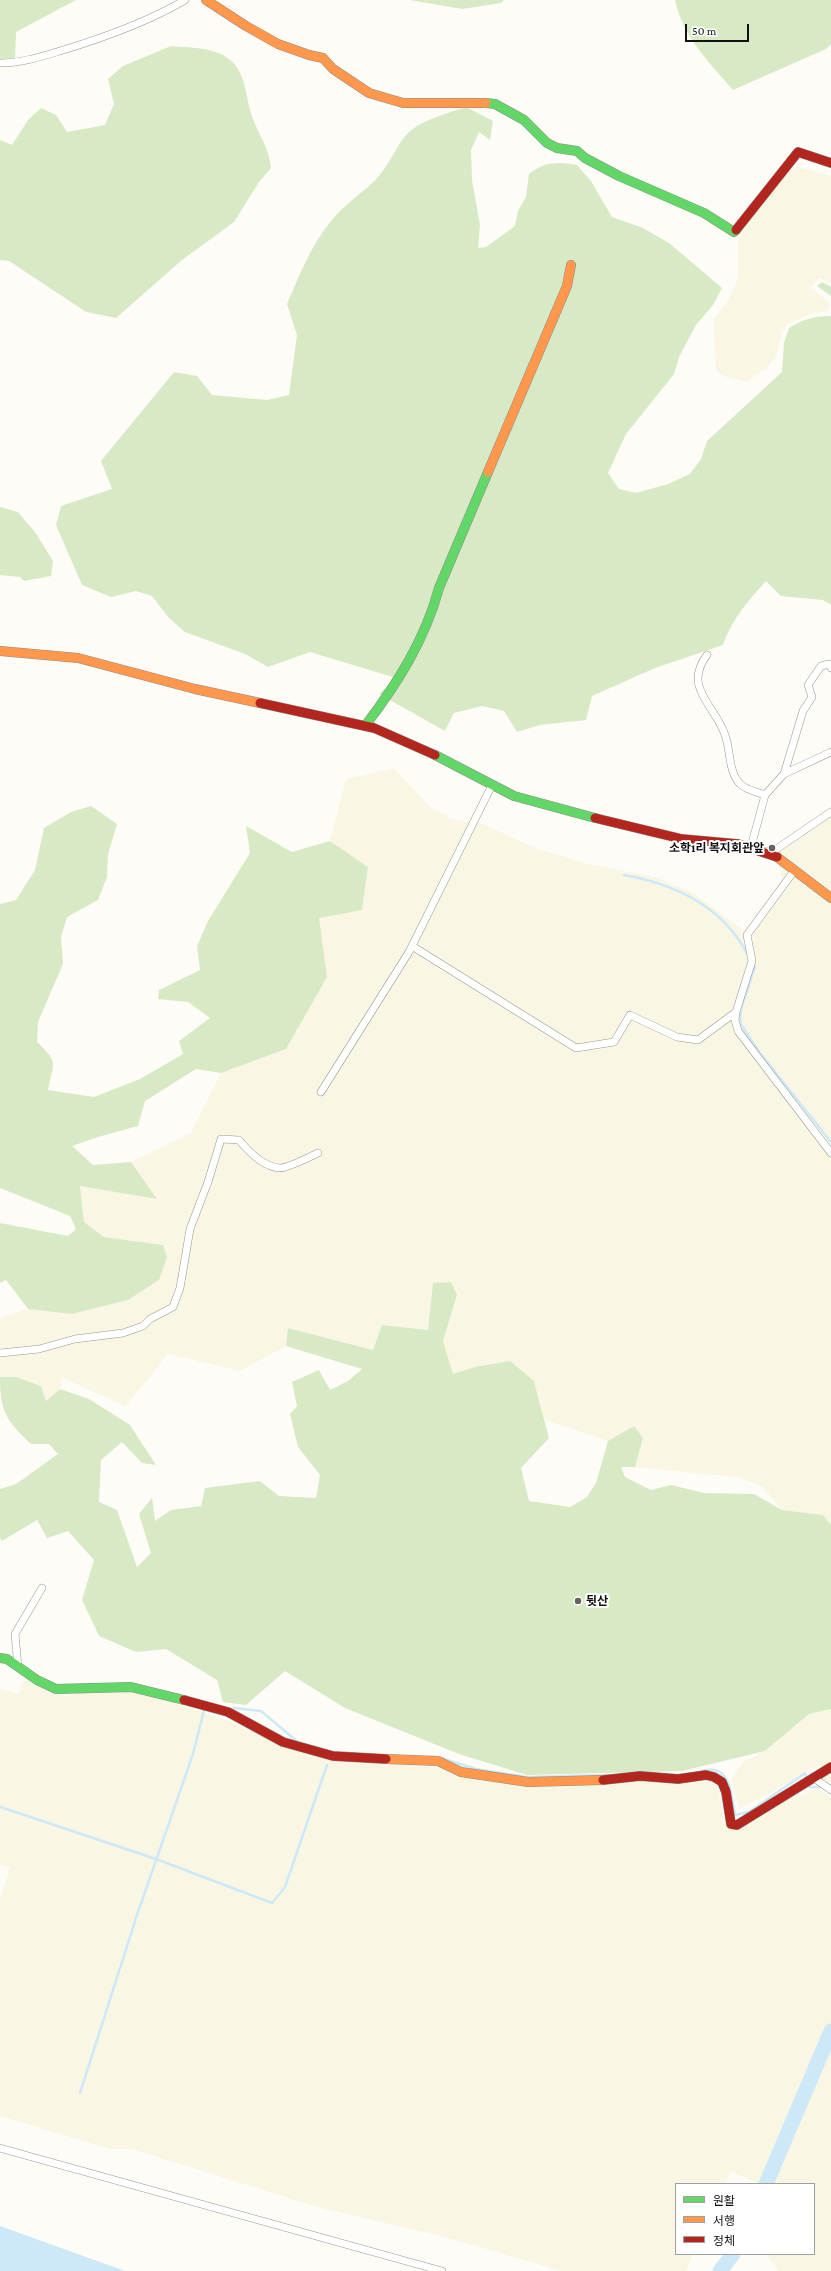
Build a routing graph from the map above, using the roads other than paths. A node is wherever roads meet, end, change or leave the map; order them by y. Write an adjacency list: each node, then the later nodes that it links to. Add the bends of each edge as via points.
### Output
1 (185, 0): 3 (street, via 130,28 94,41 15,63)
2 (206, 0): 4 (street, via 261,34 314,57 323,58 332,69 348,80 369,93 391,101 494,104 524,120 547,143 557,148 577,151 619,176 704,213 734,232 798,152)
3 (0, 63)
4 (831, 163)
5 (571, 265): 9 (street, via 567,286 439,588 435,606 405,671)
6 (0, 651): 9 (street, via 78,658 195,689)
7 (708, 655): 13 (street, via 701,663 699,671 703,698 725,733 735,777 741,786)
8 (831, 668): 11 (street, via 829,664 821,666 808,685 812,697 803,711)
9 (365, 726): 12 (street, via 434,754)
10 (831, 752): 11 (street)
11 (784, 774): 13 (street)
12 (492, 785): 15 (street, via 514,796 547,806 682,839); 19 (street)
13 (765, 795): 15 (street)
14 (831, 812): 16 (street, via 775,850)
15 (751, 847): 16 (street)
16 (765, 852): 17 (street, via 776,856)
17 (794, 871): 18 (street); 20 (street, via 747,934 752,961)
18 (831, 898)
19 (412, 946): 20 (street, via 576,1048 614,1042 630,1015 677,1037 698,1040); 21 (street)
20 (736, 1012): 23 (street, via 738,1031)
21 (321, 1092)
22 (318, 1153): 24 (street, via 281,1168 267,1164 239,1140 221,1139 190,1229 180,1288 173,1307 150,1319 143,1326 123,1333 82,1338 39,1349)
23 (831, 1153)
24 (0, 1352)
25 (42, 1588): 27 (street, via 15,1634)
26 (0, 1658): 27 (street, via 7,1659)
27 (18, 1667): 29 (street, via 37,1680 56,1688 131,1688 228,1712 283,1742 333,1756 438,1762 461,1772 528,1782 605,1780 640,1776 678,1779 706,1775 722,1782 731,1824 737,1825)
28 (831, 1767): 29 (street)
29 (814, 1778): 30 (street)
30 (831, 1790)
31 (0, 2148): 32 (street)
32 (442, 2271)

